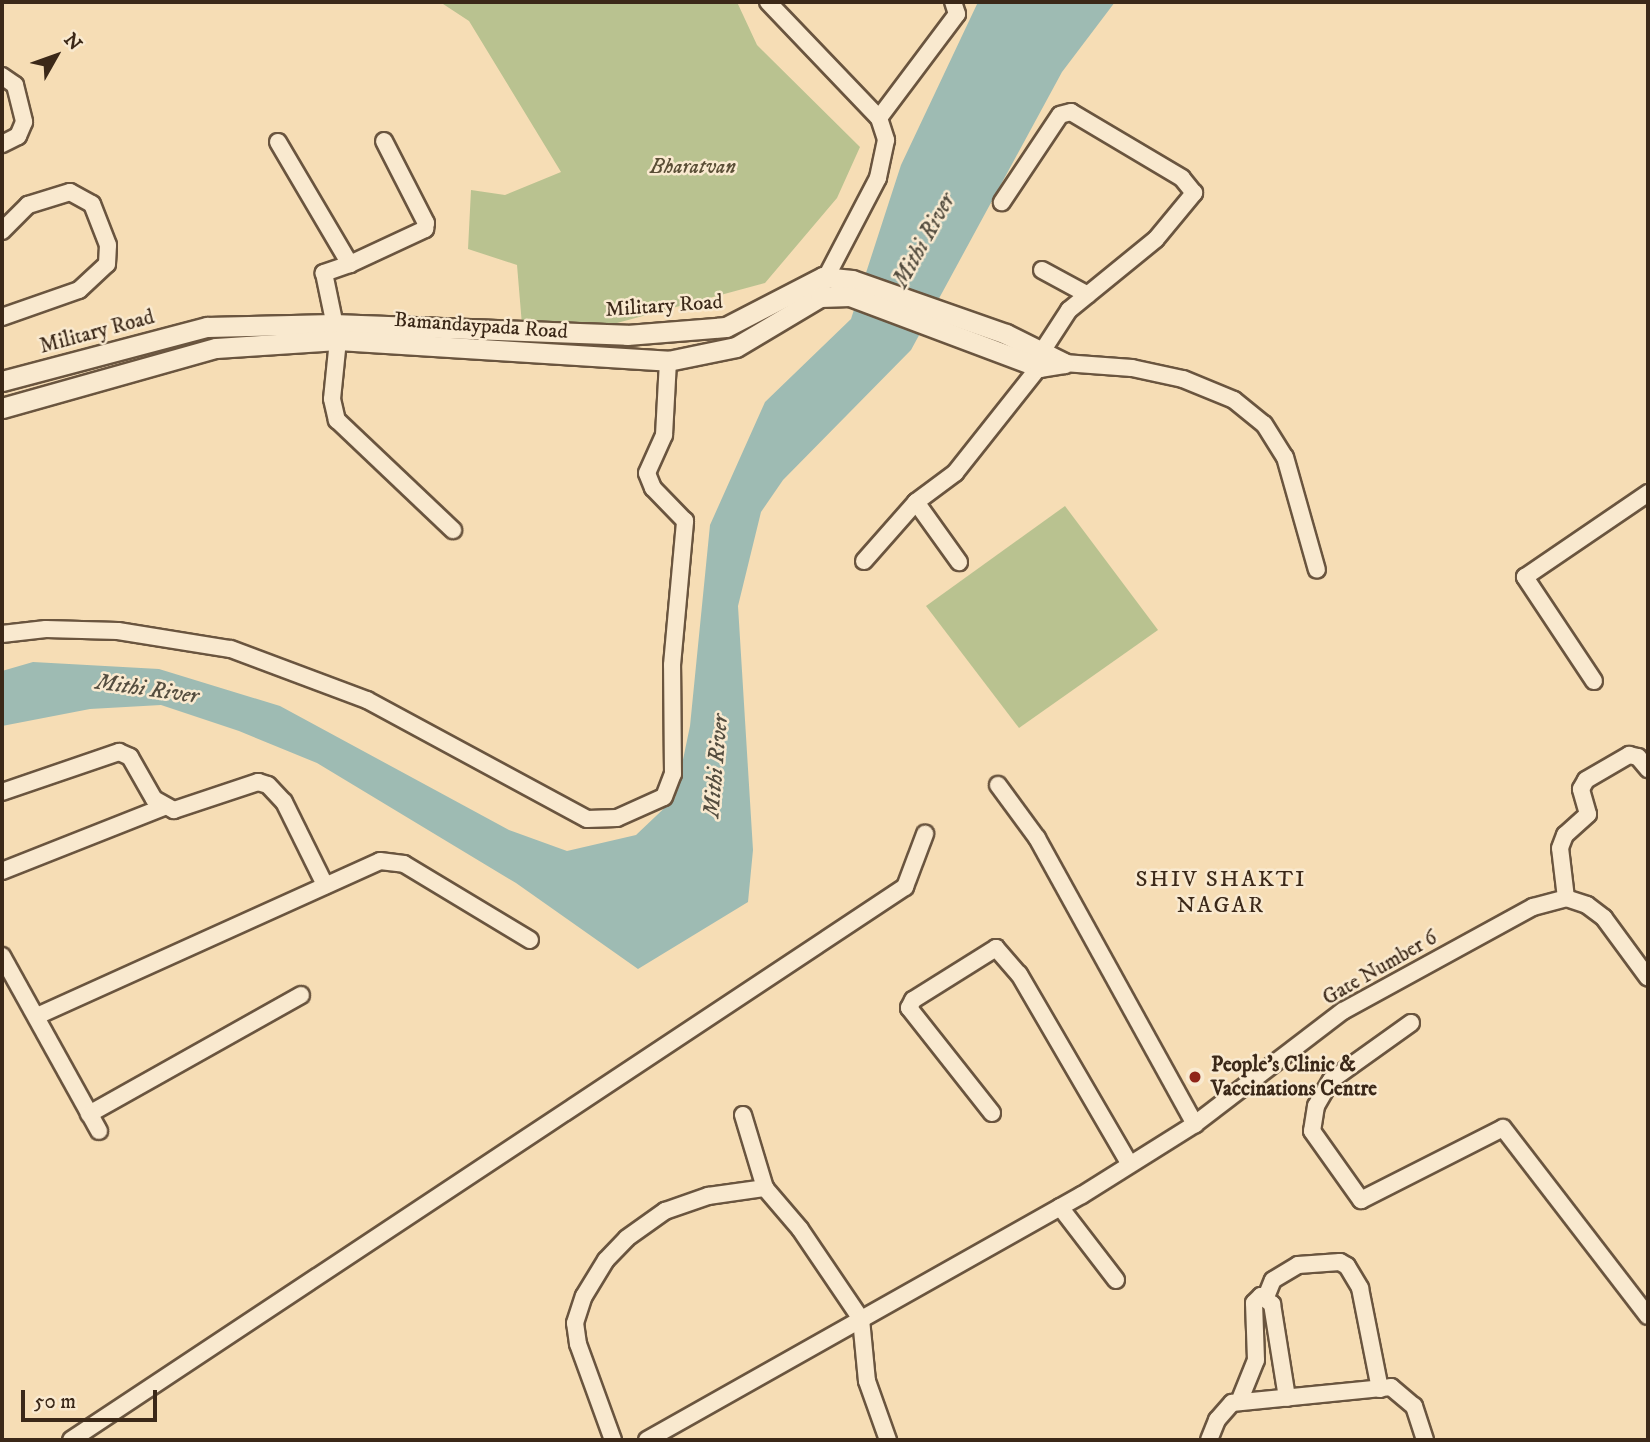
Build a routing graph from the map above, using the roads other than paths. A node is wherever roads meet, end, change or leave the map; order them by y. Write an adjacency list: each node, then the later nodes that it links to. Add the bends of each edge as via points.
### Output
1 (768, 2): 4 (street)
2 (953, 2): 4 (street, via 957,14)
3 (2, 76): 7 (street, via 15,85 24,122 18,136)
4 (879, 118): 12 (street, via 886,140 878,178)
5 (384, 141): 10 (street, via 425,229)
6 (278, 142): 10 (street)
7 (2, 144)
8 (1002, 202): 14 (street, via 1060,115 1071,112 1191,186 1194,193 1189,203 1156,240)
9 (2, 231): 16 (street, via 28,205 70,192 92,204 108,245 107,264 79,290)
10 (350, 264): 18 (street, via 324,273)
11 (1042, 270): 14 (street)
12 (823, 277): 13 (street); 15 (street); 17 (street, Military Road, via 726,327 627,335)
13 (851, 288): 15 (street, Bamandaypada Road); 20 (street, via 1006,334); 20 (street, Bamandaypada Road, via 996,353)
14 (1088, 295): 20 (street, via 1069,310)
15 (820, 297): 21 (street, Bamandaypada Road, via 736,347)
16 (2, 317)
17 (439, 326): 18 (street, Military Road); 19 (street)
18 (335, 332): 19 (street, Bamandaypada Road); 23 (street, Military Road, via 207,327); 25 (street, Bamandaypada Road, via 216,348); 29 (street, via 332,399 337,420)
19 (439, 347): 21 (street, Bamandaypada Road)
20 (1041, 358): 22 (street); 28 (street, via 955,473)
21 (668, 361): 33 (street, via 664,435 647,473 653,488 685,521 672,665 673,774 664,797 617,818 587,819 367,700 231,649 118,632 46,629)
22 (1064, 363): 32 (street, via 1132,368 1183,379 1234,400 1264,424 1285,457)
23 (22, 376): 24 (street, Military Road); 25 (street)
24 (2, 381)
25 (29, 400): 26 (street, Bamandaypada Road)
26 (2, 408)
27 (1648, 493): 34 (street, via 1525,577)
28 (916, 502): 30 (street); 31 (street)
29 (453, 530)
30 (864, 561)
31 (960, 562)
32 (1317, 570)
33 (2, 634)
34 (1594, 681)
35 (1648, 769): 42 (street, via 1638,757 1629,755 1586,780 1581,789 1588,814 1565,835 1560,848)
36 (998, 785): 52 (street, via 1037,838)
37 (2, 792): 38 (street, via 119,752 130,757 137,774)
38 (164, 807): 40 (street); 41 (street, via 184,810 258,782 268,785 284,802)
39 (925, 834): 65 (street, via 905,887)
40 (2, 871)
41 (325, 885): 43 (street, via 392,860); 47 (street)
42 (1566, 898): 45 (street, via 1587,905 1604,918); 52 (street, Gate Number 6, via 1533,907 1343,1011)
43 (530, 940)
44 (2, 956): 47 (street)
45 (1648, 978)
46 (301, 995): 50 (street)
47 (37, 1016): 50 (street)
48 (1411, 1023): 59 (street, via 1332,1080 1316,1106 1312,1130 1361,1199 1503,1128)
49 (992, 1113): 54 (street, via 909,1007 913,1000 996,948 1019,974)
50 (89, 1114): 53 (street)
51 (743, 1115): 55 (street)
52 (1195, 1124): 54 (street, Gate Number 6)
53 (99, 1131)
54 (1129, 1163): 56 (street, Gate Number 6)
55 (765, 1188): 60 (street, via 800,1229); 66 (street, via 708,1196 665,1211 613,1253 584,1296 575,1323 578,1344)
56 (1060, 1207): 57 (street); 60 (street, Gate Number 6)
57 (1116, 1279)
58 (1266, 1297): 61 (street, via 1273,1280 1298,1265 1340,1262 1347,1266 1360,1288); 62 (street, via 1272,1304); 63 (street, via 1254,1303 1256,1360)
59 (1648, 1316)
60 (861, 1319): 67 (street, Gate Number 6); 68 (street, via 867,1381)
61 (1380, 1389): 62 (street); 69 (street, via 1391,1388 1408,1398)
62 (1287, 1398): 63 (street)
63 (1240, 1402): 64 (street, via 1225,1406)
64 (1209, 1439)
65 (72, 1440)
66 (613, 1440)
67 (647, 1440)
68 (888, 1440)
69 (1425, 1440)

